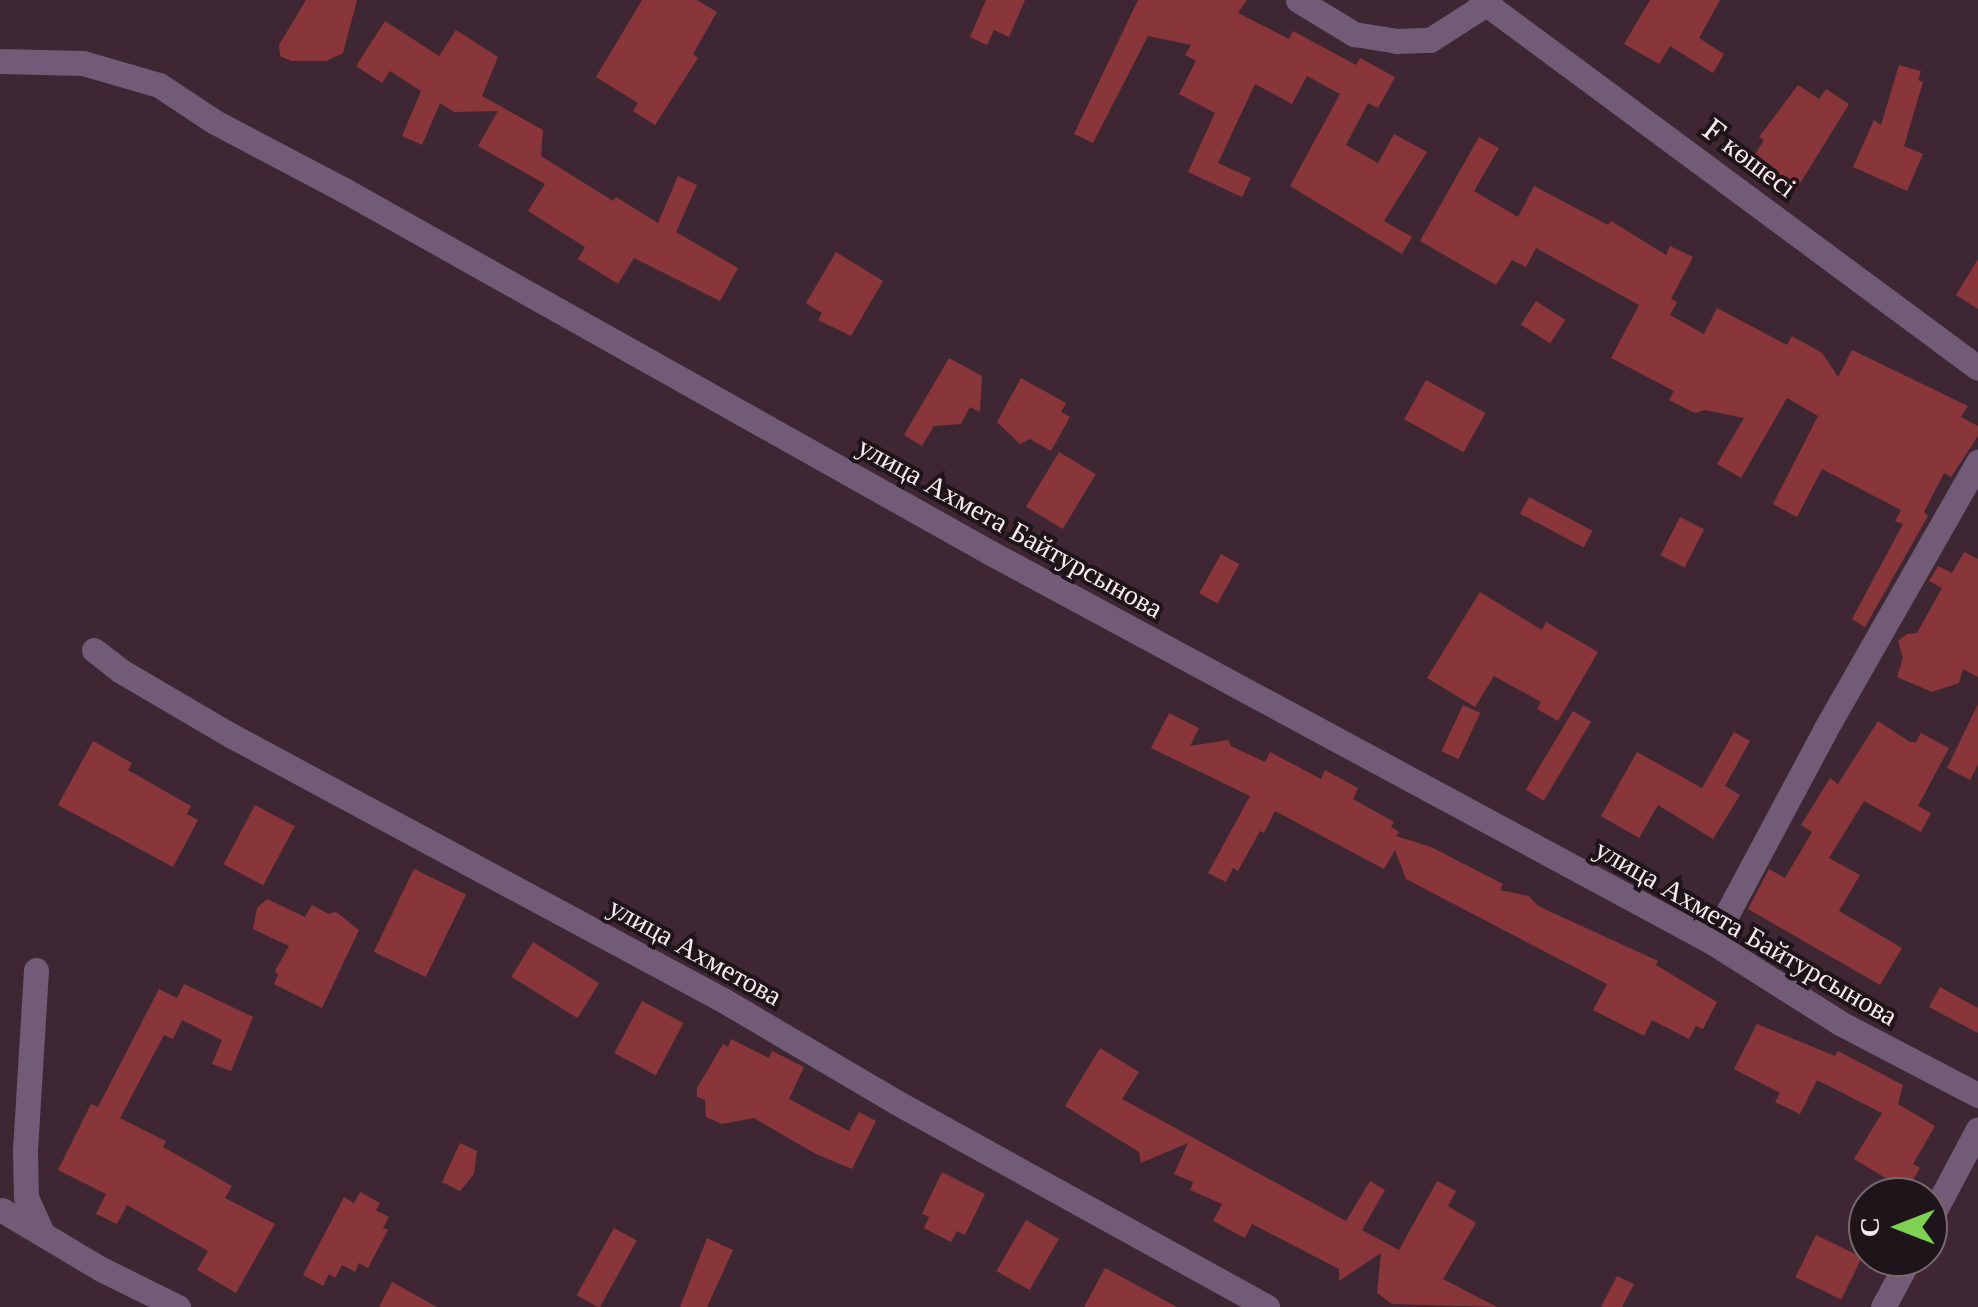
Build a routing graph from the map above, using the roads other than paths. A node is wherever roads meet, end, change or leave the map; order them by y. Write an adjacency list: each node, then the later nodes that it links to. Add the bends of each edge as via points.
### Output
1 (1298, 0): 2 (street, via 1354,34 1396,41 1430,40)
2 (1484, 2): 4 (street, F көшесі)
3 (0, 60): 7 (street, улица Ахмета Байтурсынова, via 84,63 158,85 989,552)
4 (1978, 368)
5 (1978, 462): 7 (street)
6 (94, 650): 16 (street, улица Ахметова, via 250,746 723,1000)
7 (1712, 942): 9 (street, улица Ахмета Байтурсынова, via 1840,1023)
8 (36, 970): 13 (street, via 25,1151 26,1196)
9 (1978, 1095)
10 (1978, 1129): 11 (street)
11 (1948, 1186)
12 (2, 1210): 13 (street)
13 (41, 1230): 15 (street)
14 (1899, 1277): 17 (street)
15 (178, 1307)
16 (1268, 1307)
17 (1882, 1307)

